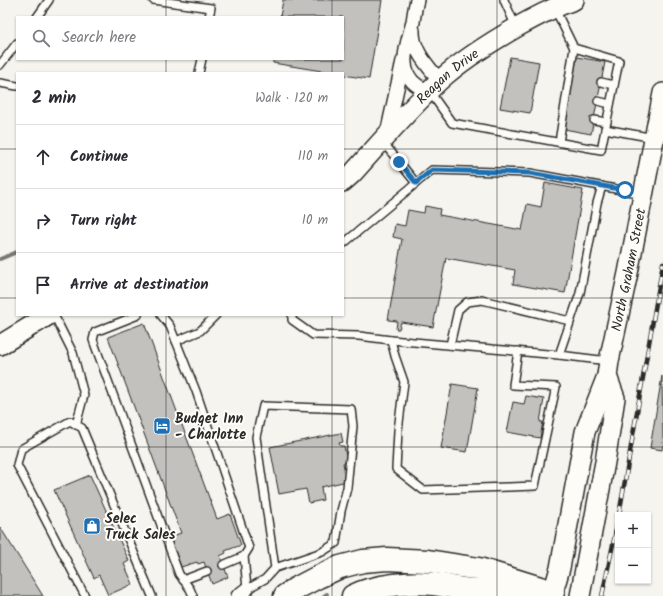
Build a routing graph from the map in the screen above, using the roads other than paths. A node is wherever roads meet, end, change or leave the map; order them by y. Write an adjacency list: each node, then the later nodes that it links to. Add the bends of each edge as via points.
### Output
1 (50, 0): 7 (lane)
2 (153, 0): 8 (lane, via 211,8)
3 (417, 0): 9 (street)
4 (504, 0): 10 (lane)
5 (574, 0): 6 (main road, Reagan Drive)
6 (554, 7): 10 (main road, Reagan Drive); 13 (lane)
7 (38, 16)
8 (209, 16)
9 (413, 22): 12 (street); 21 (street, via 415,45)
10 (516, 28): 21 (main road, Reagan Drive, via 467,58)
11 (16, 44): 15 (lane)
12 (406, 45): 21 (street, via 404,60 411,79 417,86); 27 (street)
13 (574, 48): 19 (lane, via 619,61); 29 (lane, via 572,76)
14 (202, 60): 16 (lane)
15 (0, 65)
16 (199, 72)
17 (601, 82): 19 (lane)
18 (0, 83): 20 (lane)
19 (614, 85): 24 (lane)
20 (16, 86)
21 (434, 86): 27 (main road, Reagan Drive); 29 (lane, via 452,123)
22 (663, 93): 28 (main road, North Graham Street)
23 (598, 101): 24 (lane)
24 (610, 104): 26 (lane)
25 (594, 120): 26 (lane)
26 (606, 126): 28 (lane); 29 (lane, via 601,150)
27 (384, 138): 30 (main road, Reagan Drive); 31 (lane)
28 (654, 138): 33 (main road, North Graham Street)
29 (559, 142)
30 (344, 181)
31 (416, 183): 32 (lane, via 432,170 530,173); 34 (lane)
32 (602, 186): 33 (lane); 41 (lane, via 580,292)
33 (643, 194): 48 (main road, North Graham Street)
34 (344, 243)
35 (47, 316): 44 (main road)
36 (54, 316): 49 (lane, via 73,353 84,395)
37 (135, 316): 54 (lane, via 95,332 93,340)
38 (162, 316): 43 (lane, via 170,326)
39 (215, 316): 43 (lane, via 200,331)
40 (292, 316): 42 (lane, via 292,320 313,335)
41 (570, 321): 45 (lane, via 482,300 467,302 458,310); 47 (lane)
42 (392, 340): 45 (lane); 46 (lane, via 404,382 396,469 423,490 535,486 556,387 513,384)
43 (176, 341): 50 (lane, via 249,548)
44 (0, 345)
45 (450, 345): 46 (lane)
46 (518, 351): 47 (lane)
47 (559, 355): 48 (lane)
48 (608, 368): 56 (main road, North Graham Street, via 585,432); 62 (main road, via 615,398)
49 (76, 425): 57 (lane, via 70,421 21,449 17,465); 58 (lane, via 82,428)
50 (244, 556): 51 (lane); 55 (lane)
51 (223, 564)
52 (275, 568): 52 (lane, via 322,552 336,543 347,488 353,426 351,409 263,406 256,438); 55 (lane)
53 (207, 571): 54 (lane)
54 (183, 580): 59 (lane)
55 (243, 592)
56 (557, 595): 60 (highway, via 479,569 428,561 387,559 363,561 340,567); 61 (highway, via 478,591 418,584 392,585)
57 (84, 596)
58 (152, 596)
59 (193, 596)
60 (286, 596)
61 (353, 596)
62 (580, 596)

